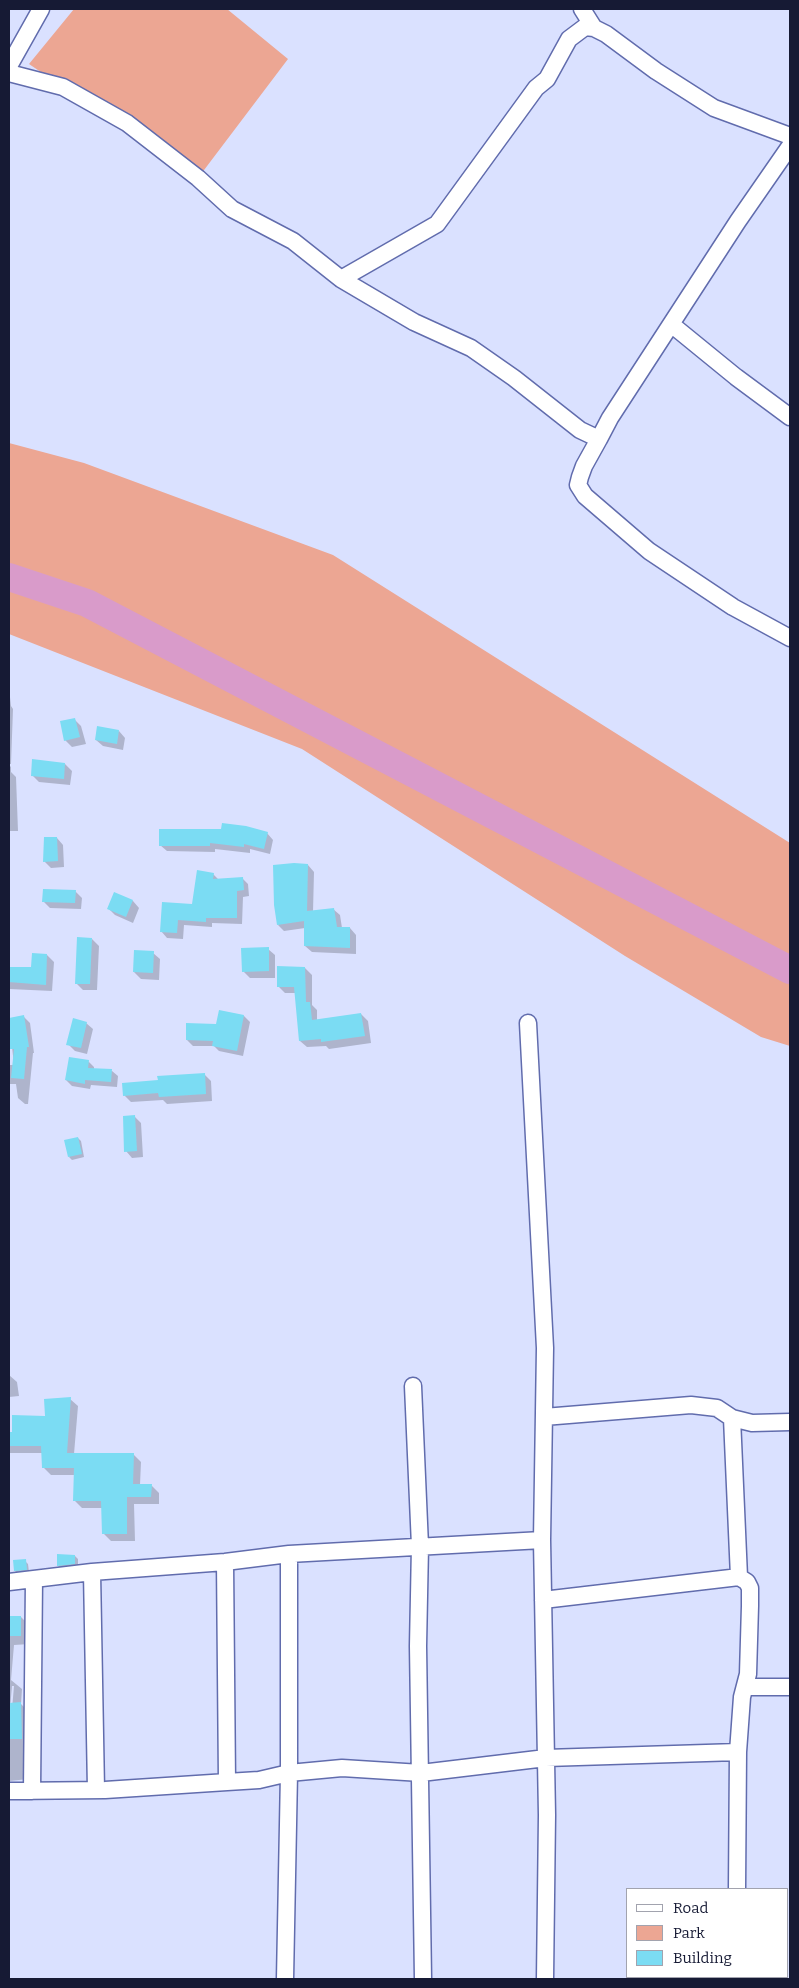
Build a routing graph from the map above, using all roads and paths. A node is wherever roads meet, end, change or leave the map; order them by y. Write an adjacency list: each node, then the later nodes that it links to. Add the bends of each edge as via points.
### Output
1 (41, 9): 4 (street)
2 (582, 9): 3 (street)
3 (594, 28): 6 (street, via 714,108); 8 (street, via 585,27 569,39 547,80 536,88 437,224)
4 (9, 66)
5 (9, 74): 8 (street, via 63,87 127,123 232,209 293,241)
6 (790, 136)
7 (790, 146): 9 (street)
8 (341, 279): 11 (street, via 414,322 471,348 580,430)
9 (672, 324): 10 (street); 11 (street)
10 (790, 417)
11 (599, 439): 12 (street, via 578,484 585,496 649,551 733,607)
12 (790, 638)
13 (528, 1023): 15 (street, via 544,1348)
14 (413, 1386): 19 (street)
15 (544, 1417): 16 (street, via 691,1405 717,1408); 18 (street)
16 (732, 1418): 17 (street, via 752,1423); 23 (street)
17 (790, 1422)
18 (542, 1540): 19 (street); 26 (street)
19 (420, 1546): 20 (street); 32 (street)
20 (289, 1554): 21 (street); 31 (street)
21 (225, 1562): 22 (street); 33 (street)
22 (92, 1572): 24 (street); 34 (street)
23 (739, 1577): 26 (street); 27 (street, via 750,1588)
24 (34, 1579): 25 (street); 36 (street)
25 (9, 1582)
26 (543, 1600): 30 (street)
27 (746, 1686): 28 (street); 29 (street, via 742,1697)
28 (790, 1687)
29 (738, 1752): 30 (street); 37 (street)
30 (546, 1758): 32 (street); 40 (street)
31 (289, 1773): 32 (street, via 342,1768); 33 (street, via 259,1780); 38 (street)
32 (421, 1773): 39 (street)
33 (227, 1782): 34 (street)
34 (96, 1790): 36 (street)
35 (9, 1791): 36 (street)
36 (32, 1791)
37 (737, 1888)
38 (285, 1979)
39 (422, 1979)
40 (545, 1979)

